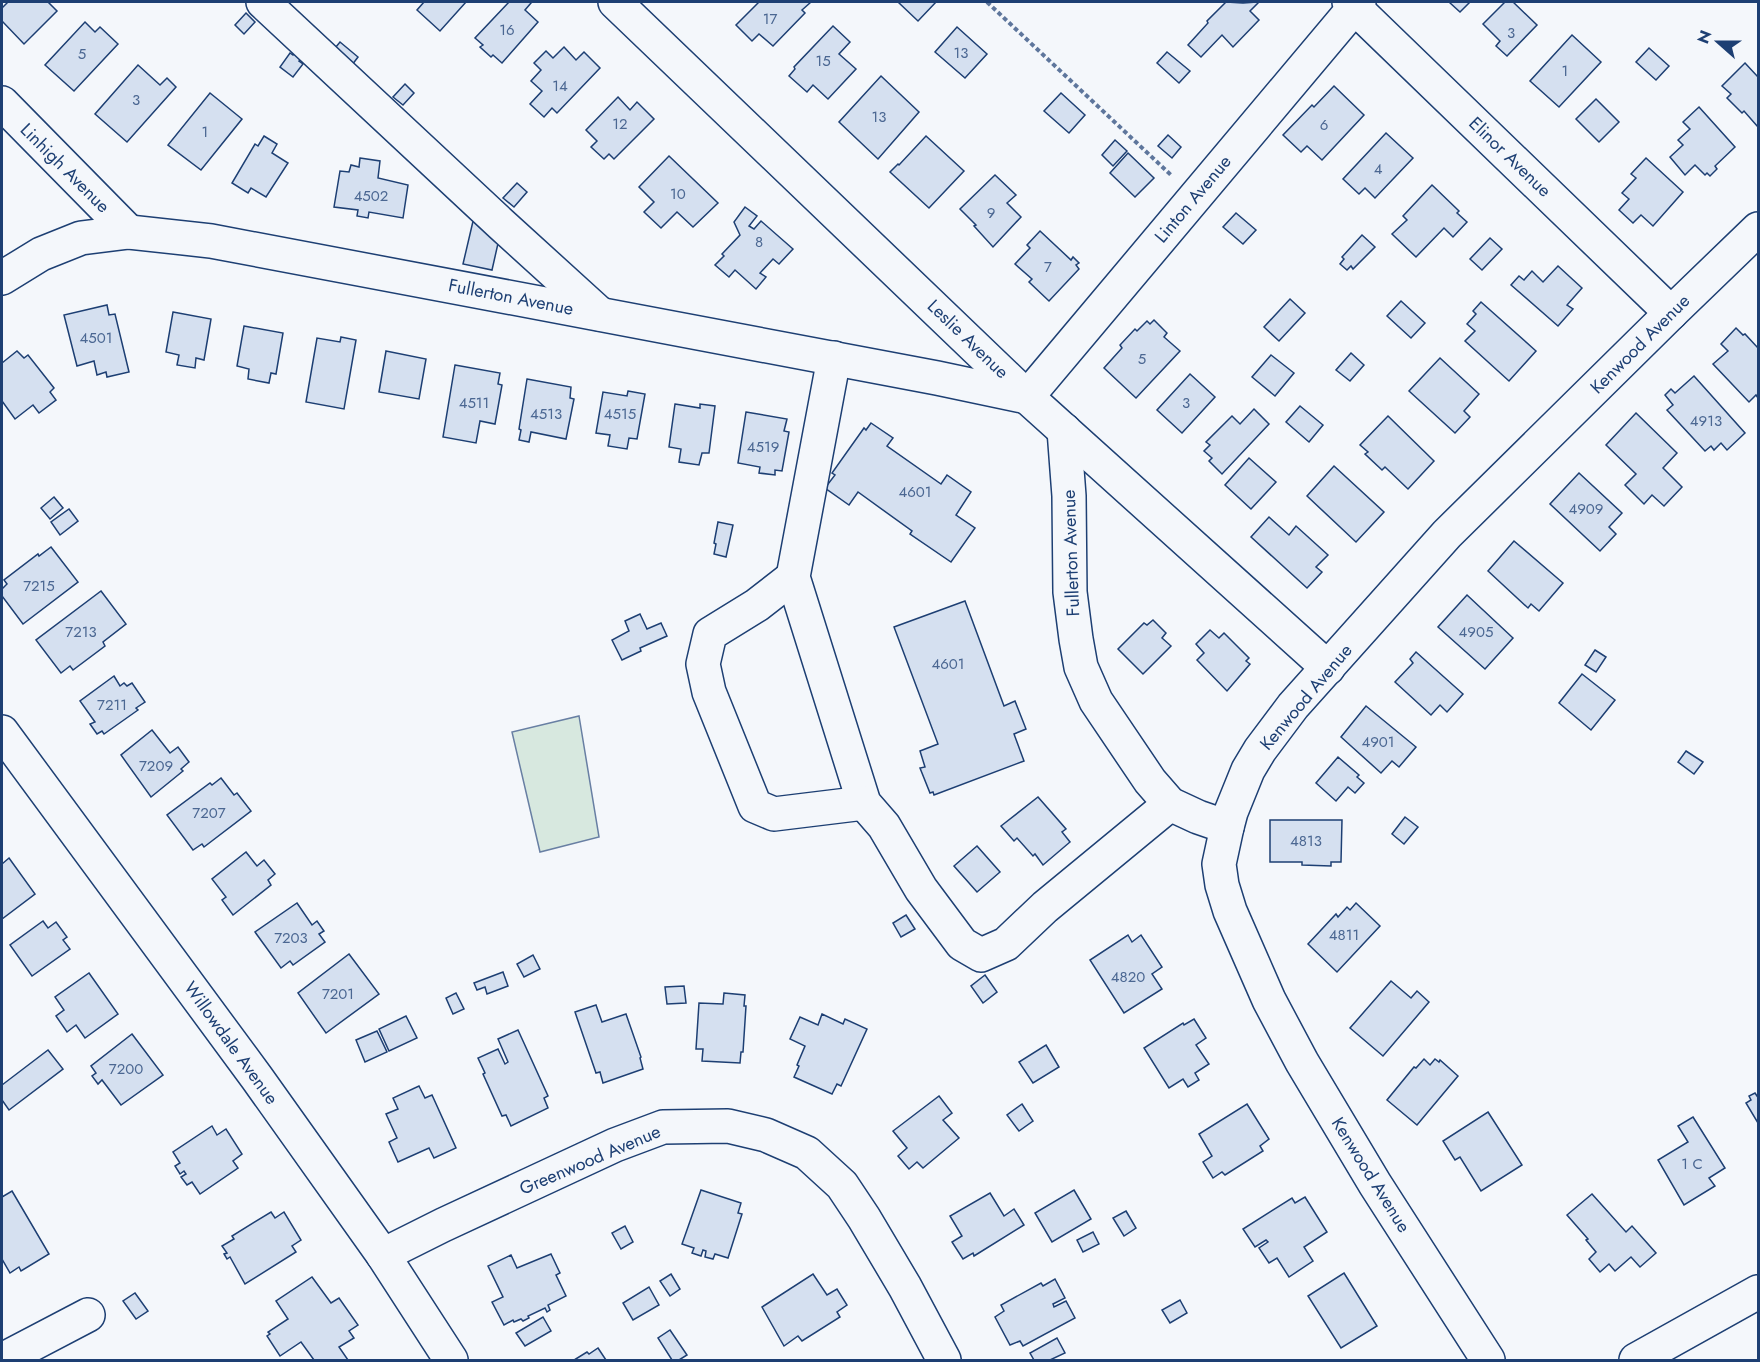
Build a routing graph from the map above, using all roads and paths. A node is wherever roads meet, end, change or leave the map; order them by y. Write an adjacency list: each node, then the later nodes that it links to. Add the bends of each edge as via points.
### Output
1 (263, 2): 11 (street)
2 (615, 2): 13 (street, Leslie Avenue)
3 (987, 2): 6 (path)
4 (1354, 3): 6 (street, Linton Avenue); 10 (street, Elinor Avenue)
5 (2, 103): 8 (street, Linhigh Avenue)
6 (1195, 197): 13 (street, Linton Avenue)
7 (1758, 229): 10 (street, Kenwood Avenue)
8 (129, 232): 9 (street, Fullerton Avenue, via 81,238 41,254); 11 (street, Fullerton Avenue, via 211,241)
9 (2, 278)
10 (1671, 313): 16 (street, Kenwood Avenue, via 1447,534)
11 (600, 314): 12 (street, Fullerton Avenue)
12 (834, 358): 13 (street, Fullerton Avenue); 15 (street)
13 (1027, 397): 14 (street, Leslie Avenue)
14 (1064, 430): 16 (street, Leslie Avenue); 19 (street, Fullerton Avenue, via 1070,592 1082,667 1096,701)
15 (794, 577): 18 (street); 18 (street, via 710,634 703,664 709,692 755,806 774,814)
16 (1328, 668): 20 (street, Kenwood Avenue, via 1260,750 1248,770)
17 (2, 732): 21 (street, Willowdale Avenue)
18 (864, 803): 19 (street, via 884,826 921,889 962,944 981,955 1006,944)
19 (1170, 804): 20 (street, Fullerton Avenue)
20 (1227, 827): 27 (street, Kenwood Avenue, via 1219,864 1222,885 1269,1000 1375,1184)
21 (383, 1255): 25 (street, Willowdale Avenue); 26 (street, Greenwood Avenue, via 663,1127 728,1126 766,1135 807,1154 842,1185 905,1287)
22 (1758, 1292): 28 (street)
23 (88, 1315): 24 (street)
24 (2, 1360)
25 (451, 1360)
26 (944, 1360)
27 (1488, 1360)
28 (1636, 1360)

